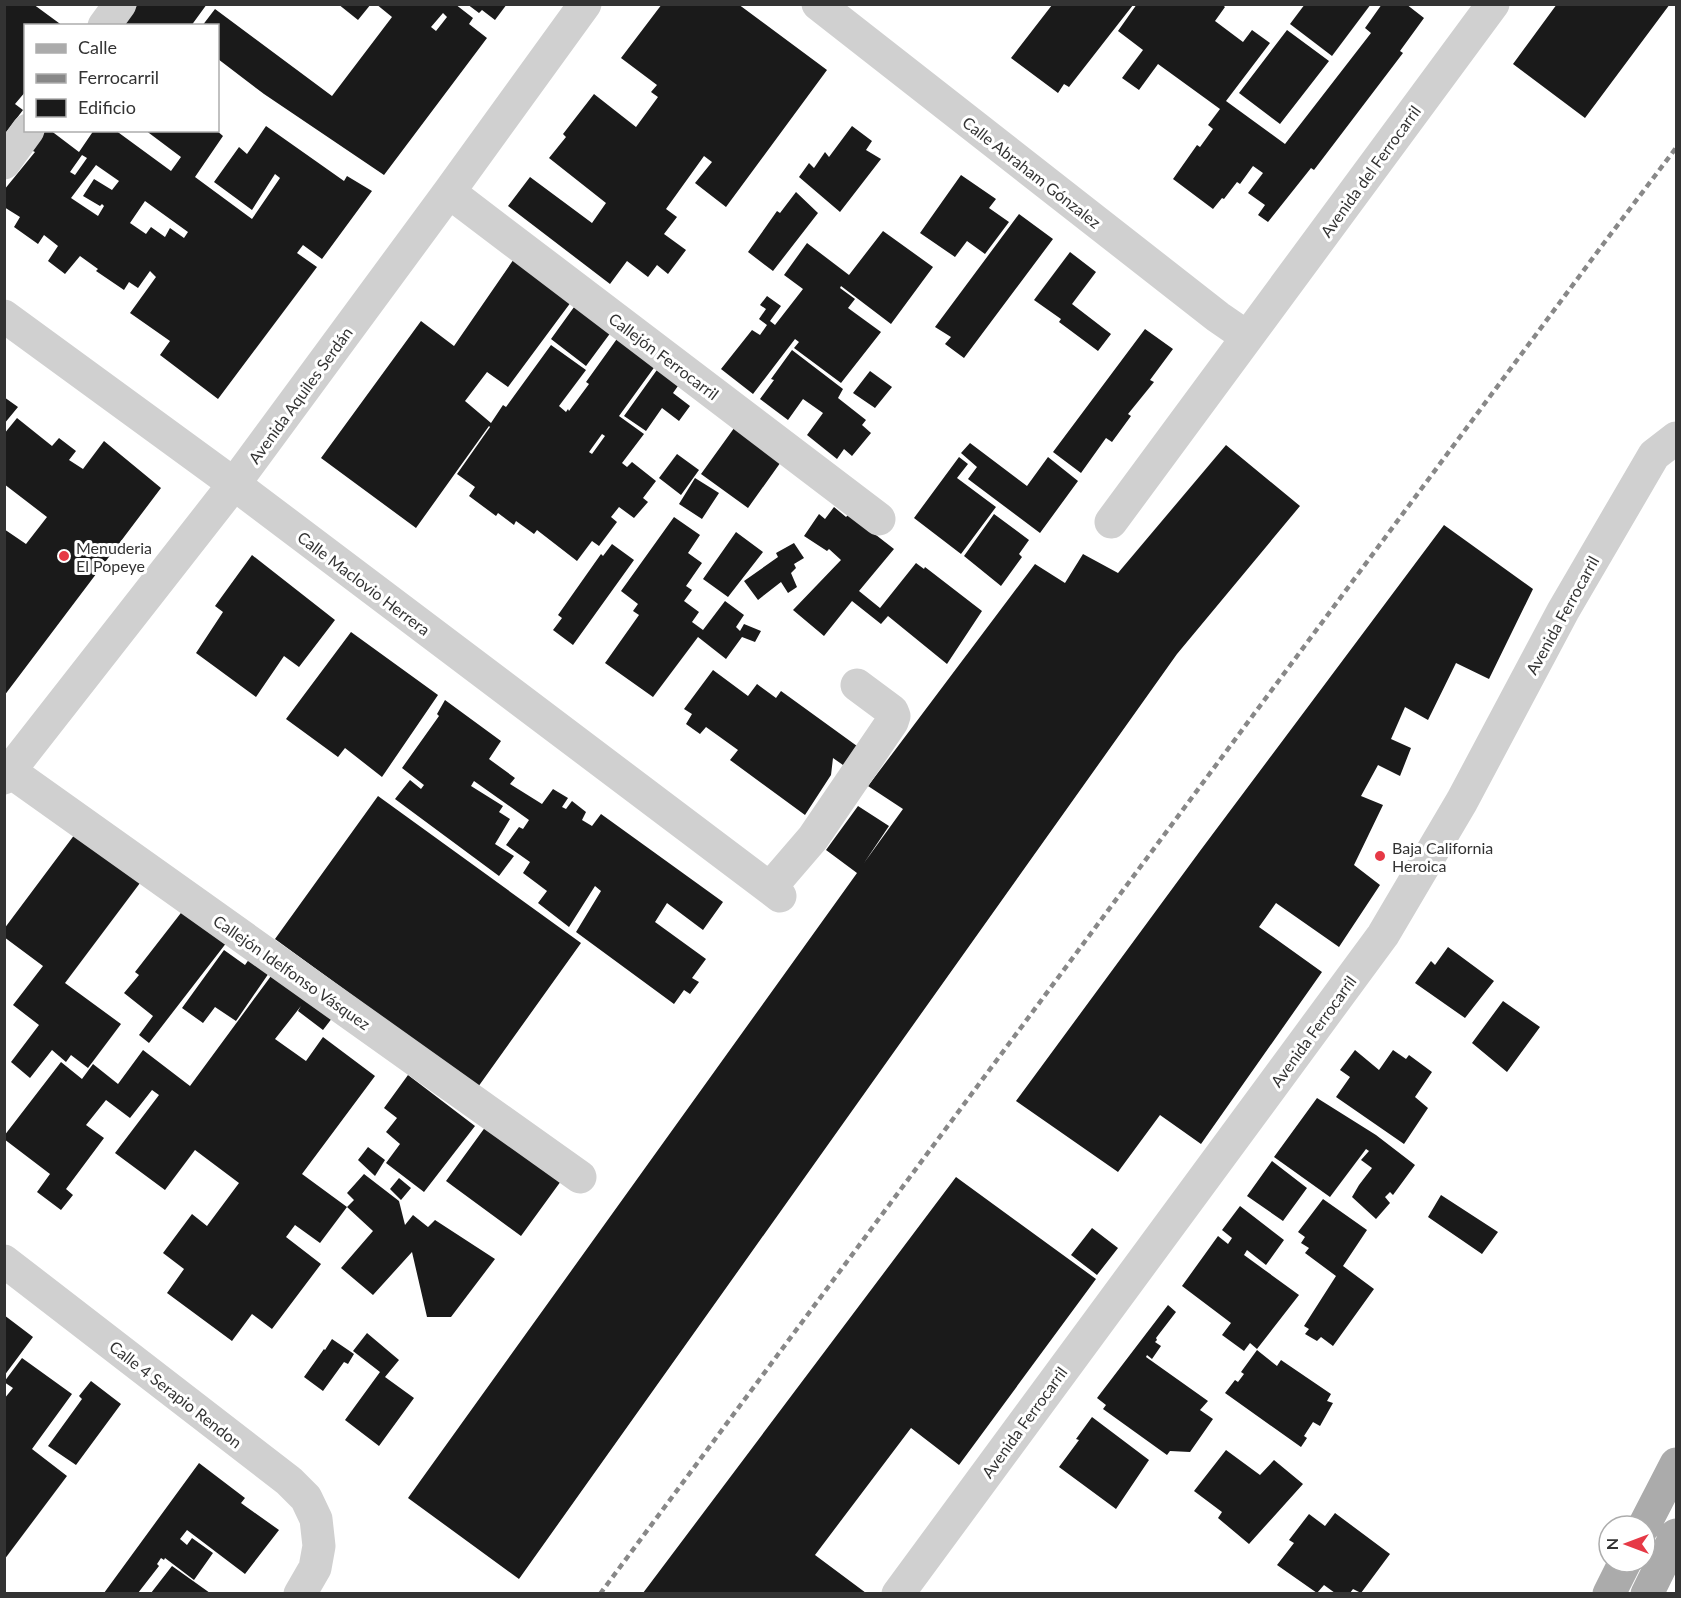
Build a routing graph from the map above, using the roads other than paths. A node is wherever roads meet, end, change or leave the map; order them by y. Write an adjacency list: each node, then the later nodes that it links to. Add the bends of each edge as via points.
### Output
1 (120, 4): 5 (street)
2 (585, 4): 8 (street, Avenida Aquiles Serdán)
3 (818, 4): 10 (street, Calle Abraham Gónzalez)
4 (1493, 4): 10 (street, Avenida del Ferrocarril)
5 (105, 24)
6 (27, 132): 7 (street)
7 (4, 163)
8 (449, 192): 12 (street, Avenida Aquiles Serdán); 13 (street, Callejón Ferrocarril)
9 (4, 316): 12 (street, Calle Maclovio Herrera)
10 (1247, 338): 14 (street, Avenida del Ferrocarril)
11 (1677, 438): 24 (street, Avenida Ferrocarril, via 1648,464 1563,611 1462,801 1383,935)
12 (234, 484): 15 (street, Calle Maclovio Herrera, via 775,892 892,722 892,711); 16 (street, Avenida Aquiles Serdán)
13 (879, 519)
14 (1111, 522)
15 (857, 685)
16 (6, 772): 17 (street, Callejón Idelfonso Vásquez)
17 (580, 1177)
18 (4, 1261): 23 (street, Calle 4 Serapio Rendon, via 306,1498 316,1519 319,1546 315,1568)
19 (1677, 1464): 20 (main road)
20 (1650, 1514)
21 (1677, 1534): 26 (main road)
22 (1619, 1574): 25 (main road)
23 (300, 1593)
24 (898, 1593)
25 (1609, 1593)
26 (1647, 1593)

